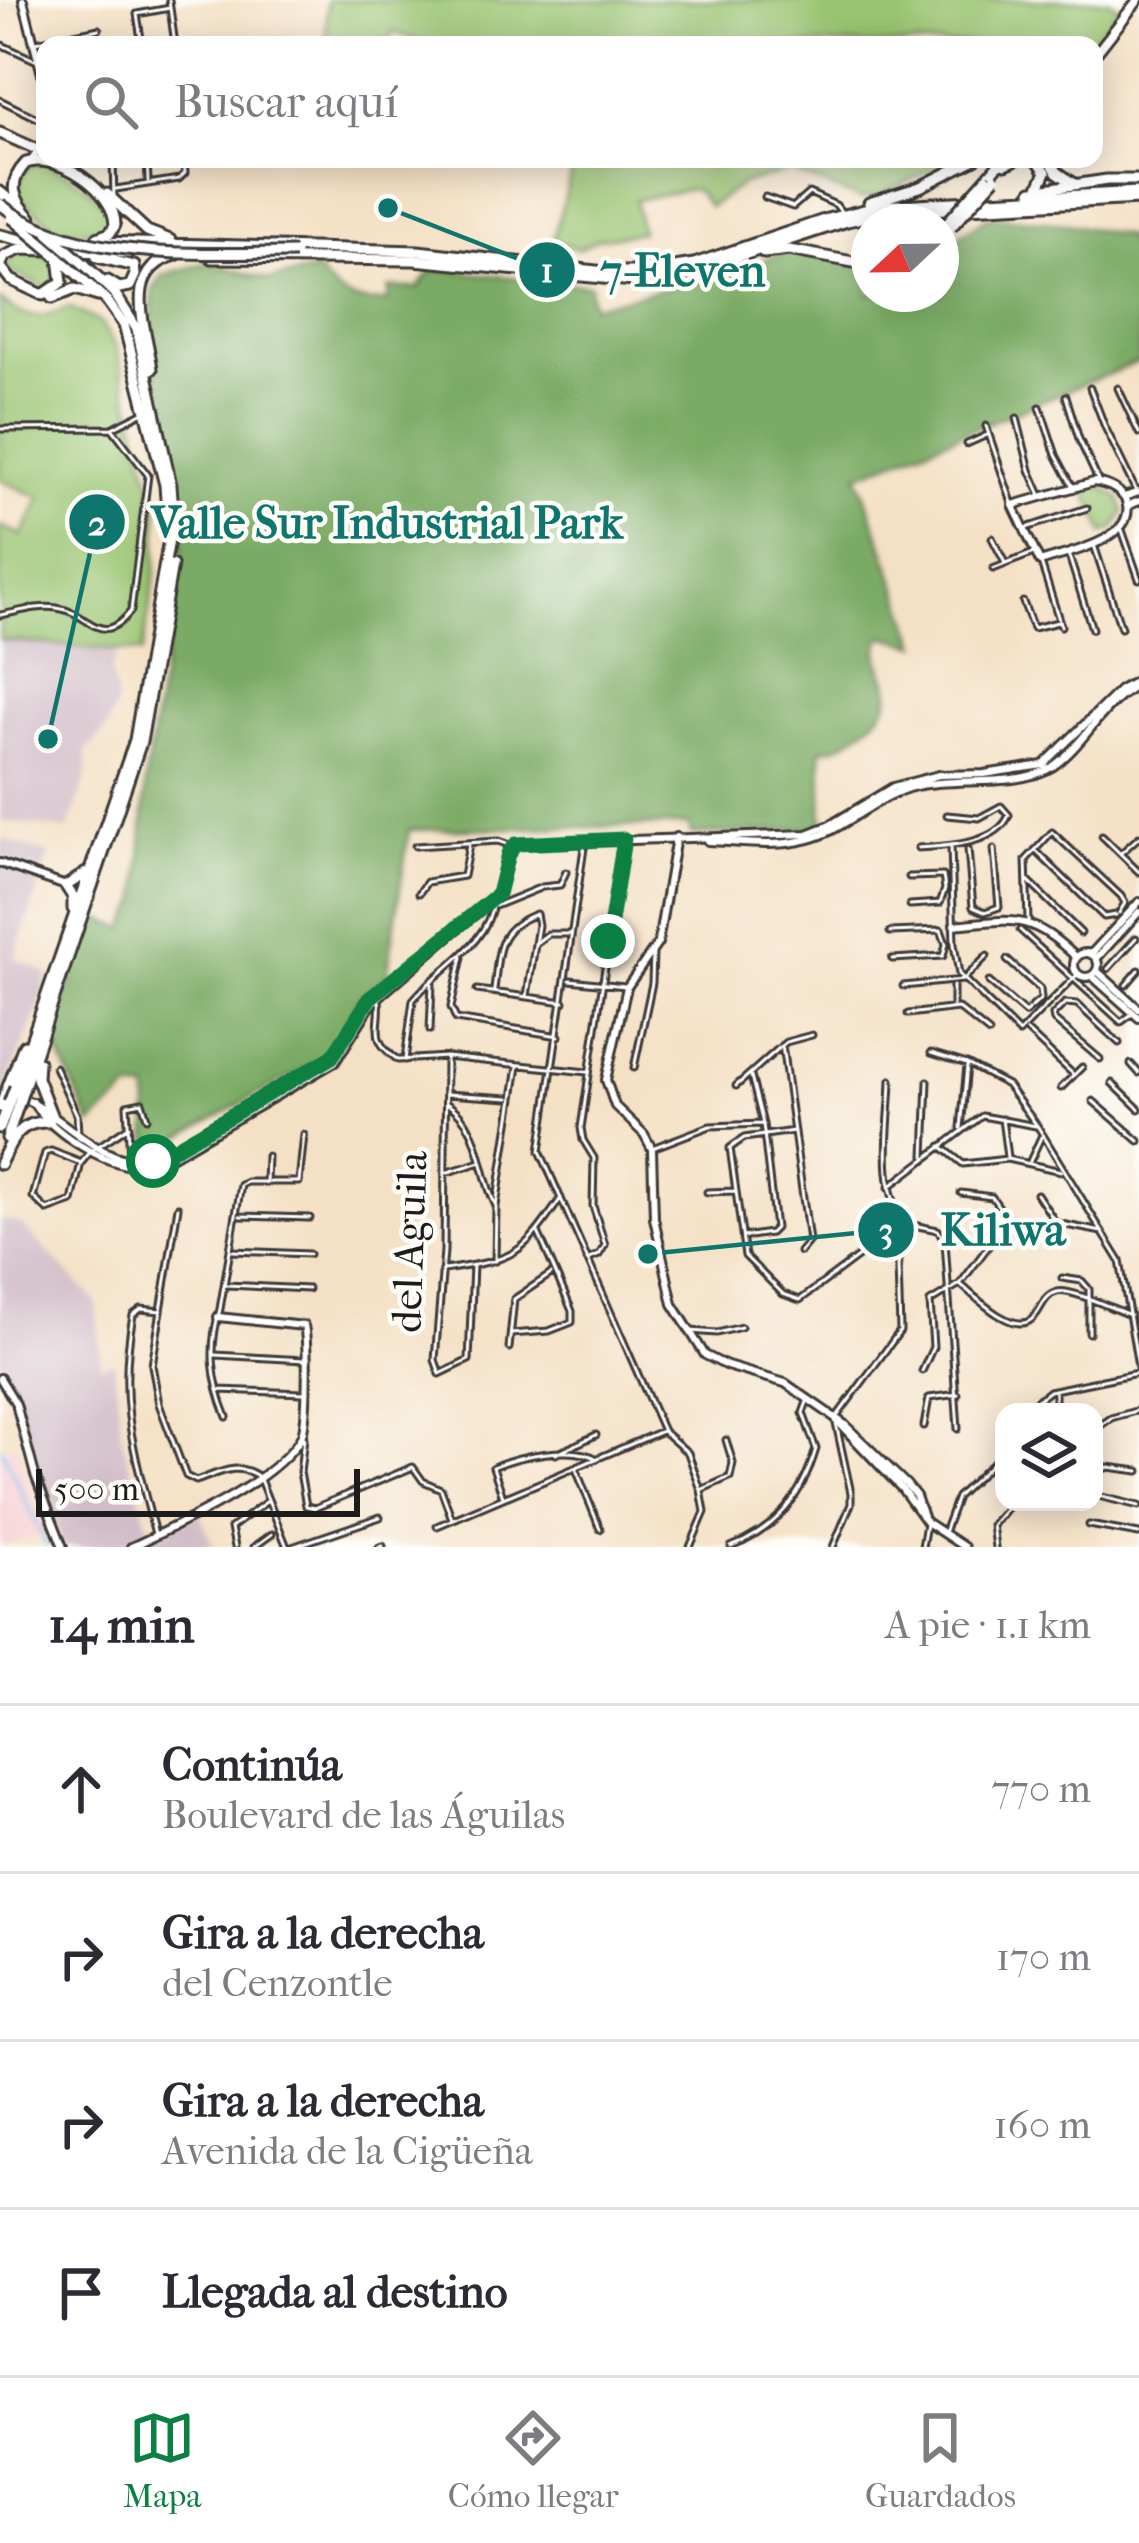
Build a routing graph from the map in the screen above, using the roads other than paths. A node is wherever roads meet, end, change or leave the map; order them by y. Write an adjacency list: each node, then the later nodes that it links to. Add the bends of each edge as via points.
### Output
1 (23, 0): 11 (street)
2 (149, 0): 6 (street)
3 (169, 0): 5 (street)
4 (1138, 0): 13 (main road)
5 (170, 8): 6 (street); 10 (street)
6 (150, 12): 9 (street, via 137,14)
7 (98, 29): 8 (street)
8 (69, 36)
9 (141, 36)
10 (174, 36)
11 (34, 43): 14 (street)
12 (0, 44): 15 (street)
13 (1103, 45)
14 (36, 51)
15 (36, 61)
16 (0, 100): 17 (street)
17 (36, 118)
18 (0, 133): 19 (highway)
19 (36, 147)
20 (36, 157): 43 (highway, via 17,174 13,191)
21 (68, 168): 37 (highway)
22 (77, 168): 37 (highway)
23 (113, 168): 37 (street)
24 (147, 168): 31 (street)
25 (184, 168): 31 (street, via 183,177)
26 (957, 168): 41 (highway)
27 (1001, 168): 42 (highway, bridge)
28 (1044, 168): 33 (highway, via 1046,179)
29 (1055, 168): 32 (highway)
30 (1139, 180): 32 (highway)
31 (148, 184): 37 (street)
32 (1075, 184): 33 (highway); 34 (highway)
33 (1032, 191): 38 (highway)
34 (1113, 194): 35 (highway); 38 (highway)
35 (1139, 195): 40 (highway)
36 (765, 197): 41 (street, via 793,208 809,193)
37 (113, 198): 47 (highway, via 110,232); 48 (highway, via 147,232)
38 (1012, 198): 41 (highway)
39 (0, 201): 43 (highway); 49 (highway, bridge, via 29,222 96,247); 51 (highway, bridge)
40 (959, 206)
41 (847, 213): 53 (highway, via 682,266)
42 (959, 213)
43 (31, 218): 54 (highway, bridge)
44 (851, 220): 50 (highway)
45 (0, 241): 46 (highway)
46 (21, 244): 47 (highway); 51 (highway, via 2,258 1,269 33,294 59,286)
47 (77, 246): 48 (highway); 54 (highway, via 131,263 135,274 124,289)
48 (179, 249): 49 (highway); 61 (highway, via 152,264 142,284)
49 (299, 251): 53 (highway)
50 (753, 252): 52 (highway); 53 (highway, via 645,280)
51 (58, 257): 56 (highway)
52 (851, 262)
53 (566, 272)
54 (99, 277): 61 (highway, via 136,328)
55 (0, 281): 56 (highway, via 38,301 81,289)
56 (112, 306): 61 (highway)
57 (1090, 388): 71 (street)
58 (1118, 388): 66 (street)
59 (1066, 396): 69 (street)
60 (1040, 407): 70 (street)
61 (152, 413): 64 (street); 107 (highway, via 167,554 139,724); 171 (highway, via 175,532 145,725)
62 (1017, 418): 72 (street)
63 (986, 426): 67 (street)
64 (112, 428): 65 (street); 87 (street, via 148,475 131,611 108,628 62,608)
65 (0, 429)
66 (1139, 433)
67 (989, 434): 68 (street); 74 (street)
68 (967, 444)
69 (1099, 482): 70 (street); 73 (street)
70 (1072, 487): 72 (street)
71 (1138, 495): 73 (street)
72 (1042, 496): 74 (street)
73 (1126, 501): 77 (street)
74 (1013, 505): 76 (street)
75 (1087, 508): 76 (street)
76 (1024, 528): 81 (street)
77 (1122, 530): 79 (street); 85 (street)
78 (992, 538): 83 (street)
79 (1094, 543): 80 (street); 88 (street)
80 (1068, 552): 82 (street); 89 (street)
81 (1036, 553): 82 (street); 83 (street)
82 (1040, 562): 86 (street, via 1060,624 1033,628)
83 (1006, 564): 84 (street)
84 (994, 569)
85 (1139, 579)
86 (1022, 602)
87 (0, 615)
88 (1121, 628)
89 (1092, 629)
90 (1139, 682): 94 (street, via 1120,690 1049,765 889,788 824,829 784,841)
91 (947, 814): 100 (street, via 979,818 1001,806 1009,815 998,831)
92 (1102, 836): 105 (street)
93 (1139, 837): 105 (street)
94 (674, 838): 96 (street); 136 (street)
95 (585, 839): 96 (street); 99 (street); 130 (street)
96 (624, 839): 151 (street)
97 (469, 844): 98 (street); 99 (street); 115 (street, via 463,876 427,882)
98 (415, 846)
99 (512, 846): 117 (street)
100 (951, 846): 101 (street); 113 (street)
101 (918, 848)
102 (1034, 848): 111 (street); 121 (street, via 1104,917); 121 (street, via 1054,833 1121,896)
103 (968, 849): 119 (street, via 973,907)
104 (994, 849): 119 (street, via 999,907)
105 (1120, 854): 109 (street)
106 (0, 863): 112 (street)
107 (89, 870): 112 (highway); 122 (highway)
108 (566, 872): 117 (street, via 560,885)
109 (1139, 872)
110 (909, 877): 114 (street, via 943,876)
111 (1026, 879): 124 (street); 129 (street)
112 (66, 886): 122 (highway)
113 (954, 888): 114 (street); 125 (street)
114 (945, 889): 118 (street, via 942,902)
115 (419, 892)
116 (1139, 902): 121 (street)
117 (493, 903): 135 (street); 137 (street)
118 (910, 905)
119 (985, 912): 123 (street)
120 (1139, 912): 126 (street)
121 (1122, 915): 139 (street)
122 (72, 920): 197 (highway)
123 (987, 922): 124 (street); 125 (street)
124 (1028, 922): 140 (street)
125 (954, 925): 134 (street)
126 (1125, 929): 131 (street); 139 (street)
127 (1020, 930): 146 (street)
128 (890, 932): 133 (street, via 941,930)
129 (1082, 933)
130 (573, 934): 132 (street); 147 (street)
131 (1137, 940): 143 (street)
132 (535, 943): 157 (street, via 536,914 508,928); 158 (street)
133 (946, 944): 134 (street); 141 (street, via 943,956)
134 (954, 944): 148 (street)
135 (438, 946): 159 (street); 222 (street, via 370,998 328,1060 153,1161)
136 (653, 953): 155 (street); 186 (street)
137 (462, 955): 150 (street); 173 (street, via 456,1019)
138 (987, 956): 148 (street)
139 (1093, 956): 140 (street); 145 (street)
140 (1076, 957): 146 (street)
141 (892, 959)
142 (1007, 961): 162 (street, via 1042,992)
143 (1108, 970)
144 (1139, 970): 153 (street)
145 (1094, 973): 146 (street); 166 (street)
146 (1076, 977): 161 (street); 166 (street, via 1120,1022)
147 (567, 980): 151 (street); 160 (street)
148 (963, 980): 152 (street); 168 (street, via 1017,1033)
149 (989, 982): 162 (street, via 1022,1012)
150 (432, 983): 169 (street); 179 (street, via 412,1000)
151 (605, 983): 155 (street); 187 (street)
152 (952, 983): 154 (street); 163 (street)
153 (1126, 985)
154 (903, 986)
155 (627, 987): 218 (street, via 607,1088)
156 (477, 990): 157 (street)
157 (494, 990): 158 (street)
158 (527, 996): 160 (street)
159 (378, 999): 179 (street, via 378,1041); 217 (street, via 335,1062 155,1166 137,1168)
160 (564, 1002): 173 (street)
161 (1053, 1002): 164 (street); 165 (street)
162 (1036, 1005): 165 (street)
163 (953, 1008): 167 (street); 170 (street)
164 (1060, 1008): 174 (street, via 1075,1003); 178 (street, via 1054,1020)
165 (1043, 1012): 168 (street)
166 (1137, 1013)
167 (908, 1014)
168 (1026, 1029): 189 (street)
169 (430, 1030)
170 (989, 1033)
171 (42, 1034): 197 (highway); 204 (highway, via 37,1078)
172 (812, 1035): 175 (street)
173 (559, 1036): 185 (street)
174 (1119, 1043)
175 (782, 1046): 190 (street); 210 (street)
176 (931, 1053): 181 (street)
177 (446, 1057): 179 (street); 180 (street); 196 (street, del Aguila)
178 (1100, 1059)
179 (405, 1061)
180 (519, 1064): 185 (street); 198 (street)
181 (967, 1064): 207 (street, via 1007,1085); 209 (street)
182 (1130, 1064): 188 (street)
183 (55, 1066): 214 (street)
184 (1082, 1067): 189 (street)
185 (553, 1068): 187 (street); 235 (street, via 539,1144)
186 (634, 1069)
187 (588, 1072): 249 (street, via 580,1134 594,1158 593,1206 605,1245)
188 (1139, 1073)
189 (1074, 1075): 195 (street)
190 (751, 1076): 194 (street); 205 (street)
191 (891, 1080): 230 (street)
192 (928, 1081): 220 (street)
193 (1112, 1083): 201 (street)
194 (736, 1086)
195 (1060, 1088)
196 (445, 1094): 198 (street); 200 (street, del Aguila)
197 (12, 1097): 204 (street, via 33,1102); 208 (highway); 223 (highway)
198 (512, 1098): 236 (street)
199 (1093, 1101): 215 (street)
200 (445, 1102): 224 (street, via 465,1118); 228 (street, del Aguila)
201 (1139, 1109)
202 (147, 1118): 206 (street, via 142,1102 129,1103)
203 (1001, 1118): 207 (street); 209 (street, via 982,1116); 221 (street)
204 (50, 1119): 214 (street); 217 (street); 223 (highway, via 20,1129)
205 (763, 1124): 212 (street); 218 (street, via 710,1126)
206 (129, 1126): 217 (street); 222 (street)
207 (1038, 1126): 213 (street)
208 (0, 1128)
209 (960, 1129): 216 (street)
210 (794, 1131): 212 (street); 247 (street, via 808,1241)
211 (304, 1135): 229 (street, via 302,1179)
212 (765, 1135): 231 (street, via 731,1145); 244 (street, via 775,1228)
213 (1042, 1135): 226 (street); 227 (street)
214 (78, 1136): 217 (street)
215 (1139, 1141)
216 (940, 1145): 220 (street); 221 (street, via 963,1164)
217 (94, 1149): 222 (street); 225 (street)
218 (652, 1149): 264 (street, via 668,1291)
219 (267, 1156): 229 (street)
220 (925, 1156): 230 (street)
221 (1007, 1159): 226 (street)
222 (130, 1160)
223 (0, 1162)
224 (482, 1162): 228 (street); 236 (street)
225 (81, 1163): 225 (street, via 48,1151 33,1201 47,1210 72,1202)
226 (1029, 1163): 227 (street)
227 (1064, 1172): 243 (street)
228 (443, 1174): 252 (street, del Aguila)
229 (266, 1183): 238 (street, via 243,1183)
230 (889, 1187): 241 (street)
231 (736, 1191): 232 (street); 244 (street)
232 (707, 1192)
233 (961, 1193): 240 (street, via 992,1197)
234 (1037, 1194): 243 (street, via 1060,1225)
235 (561, 1198): 242 (street); 249 (street)
236 (496, 1206): 250 (street)
237 (178, 1207): 260 (street)
238 (236, 1216): 239 (street); 246 (street)
239 (310, 1218)
240 (1010, 1219): 245 (street); 255 (street)
241 (906, 1227): 244 (street, via 796,1301 748,1260); 258 (street, via 942,1234); 282 (street, via 898,1266 902,1325)
242 (538, 1232): 250 (street); 253 (street)
243 (1103, 1232): 261 (street, via 1122,1267)
244 (743, 1237)
245 (1022, 1240)
246 (231, 1251): 248 (street); 256 (street)
247 (800, 1252)
248 (309, 1254)
249 (587, 1260): 286 (street)
250 (495, 1261): 251 (street)
251 (473, 1265): 252 (street); 252 (street, del Aguila, via 469,1360 440,1374)
252 (442, 1270)
253 (554, 1272): 266 (street, via 516,1296); 266 (street, via 572,1322)
254 (1062, 1278): 259 (street, via 1086,1284)
255 (959, 1284): 258 (street); 259 (street, via 1021,1324 1055,1292)
256 (225, 1285): 257 (street); 262 (street)
257 (308, 1288)
258 (950, 1290): 270 (street, via 930,1302 933,1347); 276 (street)
259 (1090, 1300): 261 (street); 265 (street)
260 (161, 1311): 296 (street, via 154,1386 186,1476 196,1481 241,1467); 312 (street, via 133,1315 124,1401)
261 (1130, 1315): 271 (street)
262 (218, 1317): 268 (street); 269 (street, via 298,1323)
263 (741, 1327): 264 (street)
264 (687, 1331): 277 (street, via 715,1362)
265 (1089, 1333)
266 (511, 1334): 267 (street)
267 (509, 1348)
268 (213, 1355): 269 (street); 273 (street)
269 (305, 1360): 275 (street)
270 (922, 1371)
271 (1139, 1372): 274 (street)
272 (0, 1378): 313 (street)
273 (216, 1390): 275 (street); 281 (street)
274 (1054, 1391): 278 (street); 279 (street)
275 (304, 1393): 287 (street)
276 (958, 1394): 284 (street, via 929,1397); 285 (street)
277 (809, 1398): 282 (street); 319 (street, via 803,1413 816,1449 794,1500 782,1517)
278 (1032, 1403)
279 (1055, 1403)
280 (1138, 1413): 283 (street)
281 (227, 1418)
282 (836, 1420): 305 (street, via 906,1484); 320 (street, via 851,1504)
283 (1103, 1424)
284 (924, 1426)
285 (958, 1429)
286 (663, 1431): 291 (street); 297 (street, via 688,1453)
287 (303, 1434): 296 (street); 304 (street, via 306,1506 413,1467 441,1489)
288 (596, 1436): 290 (street)
289 (726, 1440): 297 (street, via 730,1477)
290 (554, 1455): 291 (street); 299 (street, via 521,1455 494,1467)
291 (597, 1459): 293 (street)
292 (995, 1461): 310 (street, via 957,1497)
293 (576, 1469): 299 (street); 308 (street)
294 (1103, 1469): 295 (street)
295 (1139, 1471)
296 (259, 1477): 300 (street); 312 (street)
297 (701, 1490): 318 (street, via 705,1511)
298 (1103, 1497): 301 (street)
299 (504, 1498): 304 (street)
300 (269, 1500): 315 (street, via 232,1526); 317 (street)
301 (1139, 1506)
302 (1004, 1511): 323 (street, via 992,1525)
303 (380, 1517): 317 (street)
304 (452, 1520): 307 (street)
305 (925, 1520): 310 (street); 321 (street)
306 (1089, 1525): 311 (street)
307 (437, 1526)
308 (600, 1529)
309 (272, 1534): 316 (street)
310 (944, 1534): 322 (street)
311 (1139, 1534)
312 (156, 1535): 314 (street)
313 (63, 1547)
314 (130, 1547)
315 (236, 1547)
316 (254, 1547)
317 (290, 1547)
318 (690, 1547)
319 (731, 1547)
320 (833, 1547)
321 (922, 1547)
322 (964, 1547)
323 (995, 1547)

